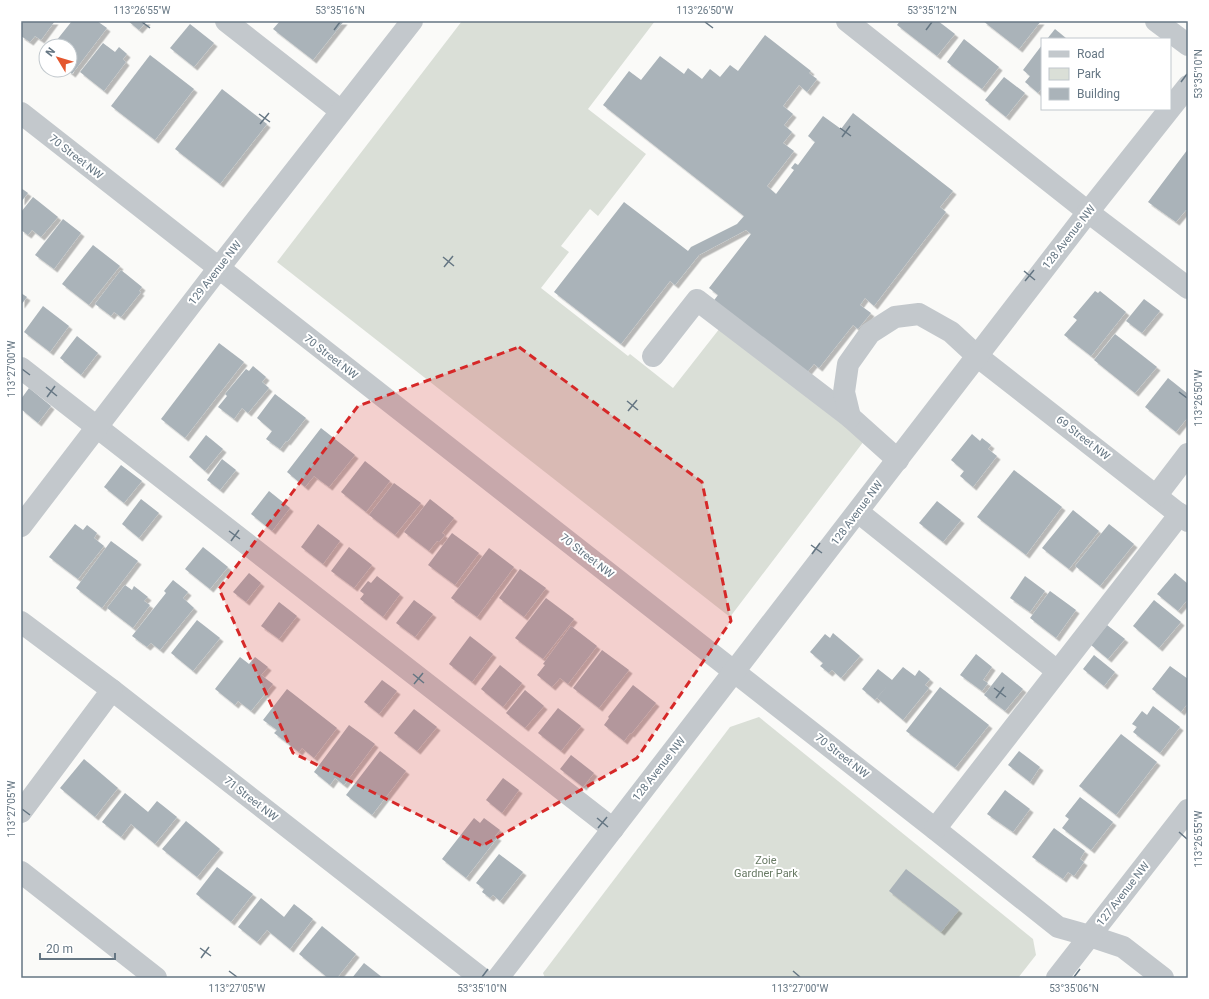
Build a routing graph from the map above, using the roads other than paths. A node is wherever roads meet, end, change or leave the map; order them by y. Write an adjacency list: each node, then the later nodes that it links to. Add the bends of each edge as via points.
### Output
1 (226, 21): 9 (street)
2 (412, 21): 9 (street, 129 Avenue NW)
3 (847, 21): 11 (street)
4 (1156, 21): 5 (street)
5 (1188, 45)
6 (1188, 86): 7 (street, 128 Avenue NW)
7 (1171, 107)
8 (1169, 110): 11 (street, 128 Avenue NW)
9 (341, 111): 12 (street, 129 Avenue NW)
10 (21, 114): 12 (street, 70 Street NW)
11 (1088, 212): 13 (street); 15 (street, 128 Avenue NW)
12 (218, 269): 18 (street, 129 Avenue NW); 26 (street, 70 Street NW)
13 (1188, 288)
14 (653, 356): 17 (street, via 697,300)
15 (977, 356): 17 (street, 69 Street NW, via 950,332 920,314 895,317 870,333 848,364 844,392); 20 (street, 128 Avenue NW); 21 (street, 69 Street NW)
16 (21, 368): 18 (street)
17 (850, 417): 20 (street)
18 (97, 427): 24 (street, 129 Avenue NW); 31 (street)
19 (1188, 454): 21 (street)
20 (898, 460): 22 (street, 128 Avenue NW)
21 (1156, 496): 23 (street, 69 Street NW)
22 (858, 512): 26 (street, 128 Avenue NW); 27 (street)
23 (1184, 518): 27 (street)
24 (21, 526)
25 (21, 622): 28 (street, 71 Street NW)
26 (735, 672): 31 (street, 128 Avenue NW); 32 (street, 70 Street NW)
27 (1057, 672): 32 (street)
28 (112, 690): 30 (street); 36 (street, 71 Street NW)
29 (1188, 810): 34 (street, 127 Avenue NW)
30 (21, 812)
31 (613, 829): 37 (street, 128 Avenue NW)
32 (935, 829): 34 (street, 70 Street NW, via 1058,927)
33 (21, 872): 35 (street)
34 (1090, 936): 38 (street, 127 Avenue NW); 39 (street, 70 Street NW, via 1123,947)
35 (156, 978)
36 (481, 978)
37 (498, 978)
38 (1057, 978)
39 (1163, 978)

